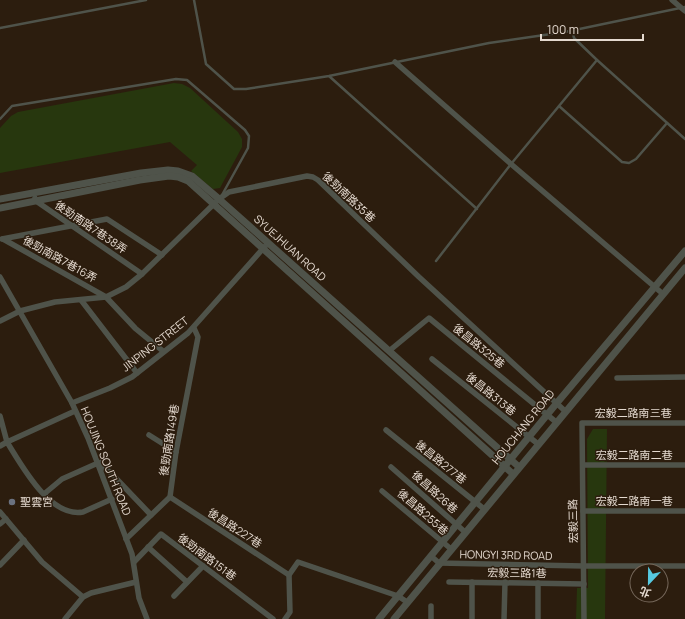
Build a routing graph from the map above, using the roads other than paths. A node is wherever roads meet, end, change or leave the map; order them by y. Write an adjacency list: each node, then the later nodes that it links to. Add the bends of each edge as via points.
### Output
1 (146, 0): 5 (lane)
2 (194, 0): 9 (lane, via 206,64 234,89)
3 (672, 0): 4 (street)
4 (684, 8): 6 (lane)
5 (0, 28)
6 (572, 30): 7 (lane, via 574,38); 8 (lane, via 488,43)
7 (597, 60): 10 (lane); 12 (lane)
8 (395, 62): 9 (lane); 14 (street)
9 (329, 76): 20 (lane)
10 (559, 106): 12 (lane, via 622,162 629,163 636,159); 14 (lane)
11 (0, 119): 18 (lane, via 12,106 176,78 187,80 249,136 248,148)
12 (667, 123): 13 (lane)
13 (685, 140)
14 (511, 164): 20 (lane); 30 (street)
15 (34, 193): 16 (street, SYUEJHUAN ROAD); 17 (street); 18 (street, SYUEJHUAN ROAD, via 140,172 168,170 192,176)
16 (0, 199)
17 (36, 202): 18 (street, SYUEJHUAN ROAD, via 169,176 188,181); 19 (street, SYUEJHUAN ROAD); 21 (street, 後勁南路7巷38弄)
18 (217, 202): 23 (street, SYUEJHUAN ROAD); 25 (street, 後勁南路35巷); 44 (street, 後勁南路35巷, via 229,192 307,176 313,177)
19 (0, 208)
20 (477, 209): 26 (lane)
21 (72, 226): 22 (street); 25 (street, via 107,219); 28 (street, 後勁南路7巷38弄)
22 (2, 239): 32 (street, 後勁南路7巷16弄)
23 (266, 246): 36 (street, JINPING STREET); 37 (street, SYUEJHUAN ROAD); 65 (street, SYUEJHUAN ROAD)
24 (685, 251): 30 (street, HOUCHANG ROAD)
25 (162, 255): 28 (street, 後勁南路35巷)
26 (436, 261)
27 (685, 268): 31 (street, HOUCHANG ROAD)
28 (142, 274): 32 (street, 後勁南路35巷, via 126,287)
29 (0, 277): 34 (street, HOUJING SOUTH ROAD)
30 (655, 286): 31 (street); 44 (street, HOUCHANG ROAD)
31 (663, 294): 46 (street, HOUCHANG ROAD)
32 (106, 297): 33 (street, 後勁南路35巷); 38 (street, 後勁南路7巷16弄, via 135,328)
33 (81, 300): 34 (street, 後勁南路35巷, via 55,302); 40 (street)
34 (20, 311): 35 (street, 後勁南路35巷); 43 (street, HOUJING SOUTH ROAD)
35 (0, 321)
36 (194, 328): 38 (street, JINPING STREET); 58 (street, 後勁南路149巷, via 198,337)
37 (389, 350): 47 (street, 後昌路325巷, via 428,318); 60 (street, SYUEJHUAN ROAD)
38 (164, 351): 40 (street, JINPING STREET)
39 (432, 359): 54 (street, 後昌路313巷)
40 (137, 373): 43 (street, JINPING STREET, via 110,388)
41 (685, 377): 42 (street)
42 (617, 378)
43 (72, 403): 45 (street, HOUJING SOUTH ROAD)
44 (556, 404): 46 (street, 後勁南路35巷); 47 (street, HOUCHANG ROAD)
45 (75, 410): 55 (street); 61 (street, HOUJING SOUTH ROAD)
46 (565, 411): 49 (street, HOUCHANG ROAD)
47 (547, 415): 49 (street, 後昌路325巷); 54 (street, HOUCHANG ROAD)
48 (0, 416): 55 (street)
49 (556, 422): 56 (street, HOUCHANG ROAD)
50 (582, 423): 51 (street, 宏毅二路南三巷); 62 (street, 宏毅三路)
51 (685, 423)
52 (386, 430): 72 (street, 後昌路277巷)
53 (149, 435): 58 (street)
54 (529, 437): 56 (street, 後昌路313巷); 60 (street, HOUCHANG ROAD)
55 (7, 442): 57 (street); 69 (street, via 25,471)
56 (538, 444): 66 (street, HOUCHANG ROAD)
57 (0, 446)
58 (176, 452): 70 (street, 後勁南路149巷)
59 (106, 456): 61 (lane)
60 (511, 459): 65 (street, HOUCHANG ROAD); 66 (street, SYUEJHUAN ROAD)
61 (98, 463): 69 (street, via 62,479); 71 (street, HOUJING SOUTH ROAD); 77 (street)
62 (583, 465): 63 (street, 宏毅二路南二巷); 74 (street, 宏毅三路)
63 (685, 465)
64 (391, 467): 80 (street, 後昌路26巷)
65 (504, 467): 67 (street, SYUEJHUAN ROAD); 72 (street, HOUCHANG ROAD)
66 (519, 467): 67 (street, HOUCHANG ROAD)
67 (513, 474): 73 (street, HOUCHANG ROAD)
68 (382, 491): 84 (street, 後昌路255巷)
69 (44, 494): 71 (street, via 58,507 78,513)
70 (170, 497): 77 (street); 94 (street, 後昌路227巷)
71 (112, 499): 82 (street, HOUJING SOUTH ROAD)
72 (475, 502): 73 (street, 後昌路277巷); 80 (street, HOUCHANG ROAD)
73 (484, 509): 81 (street, HOUCHANG ROAD)
74 (583, 511): 75 (street, 宏毅二路南一巷); 92 (street, 宏毅三路)
75 (685, 511)
76 (0, 512): 78 (street)
77 (151, 515): 82 (street)
78 (6, 519): 79 (street); 83 (street)
79 (0, 524)
80 (456, 525): 81 (street, 後昌路26巷); 84 (street, HOUCHANG ROAD)
81 (465, 532): 86 (street, HOUCHANG ROAD)
82 (126, 539): 88 (street, HOUJING SOUTH ROAD)
83 (24, 540): 90 (street); 104 (street, via 42,562)
84 (442, 542): 86 (street, 後昌路255巷); 87 (street, HOUCHANG ROAD)
85 (148, 547): 88 (street, 後勁南路151巷); 91 (street, 後勁南路151巷, via 161,534); 96 (street)
86 (451, 549): 89 (street, HOUCHANG ROAD)
87 (431, 556): 89 (street); 103 (street, HOUCHANG ROAD)
88 (134, 562): 95 (street, HOUJING SOUTH ROAD)
89 (439, 563): 92 (street, HONGYI 3RD ROAD); 105 (street, HOUCHANG ROAD)
90 (0, 565)
91 (203, 566): 96 (street); 109 (street, 後勁南路151巷)
92 (584, 566): 93 (street, HONGYI 3RD ROAD); 101 (street, 宏毅三路)
93 (685, 566)
94 (289, 575): 103 (street, via 298,562); 110 (street, via 290,612)
95 (136, 582): 104 (street); 108 (street, HOUJING SOUTH ROAD)
96 (187, 582): 102 (street)
97 (449, 582): 98 (street, 宏毅三路1巷)
98 (472, 582): 99 (street, 宏毅三路1巷); 114 (street)
99 (505, 582): 100 (street, 宏毅三路1巷); 115 (street)
100 (538, 583): 101 (street, 宏毅三路1巷); 116 (street)
101 (584, 584): 117 (street, 宏毅三路)
102 (174, 596)
103 (398, 596): 105 (street); 111 (street, HOUCHANG ROAD)
104 (83, 597): 107 (street)
105 (407, 602): 112 (street, HOUCHANG ROAD)
106 (431, 606): 113 (street)
107 (64, 619)
108 (147, 619)
109 (273, 619)
110 (285, 619)
111 (379, 619)
112 (394, 619)
113 (431, 619)
114 (472, 619)
115 (504, 619)
116 (538, 619)
117 (584, 619)

